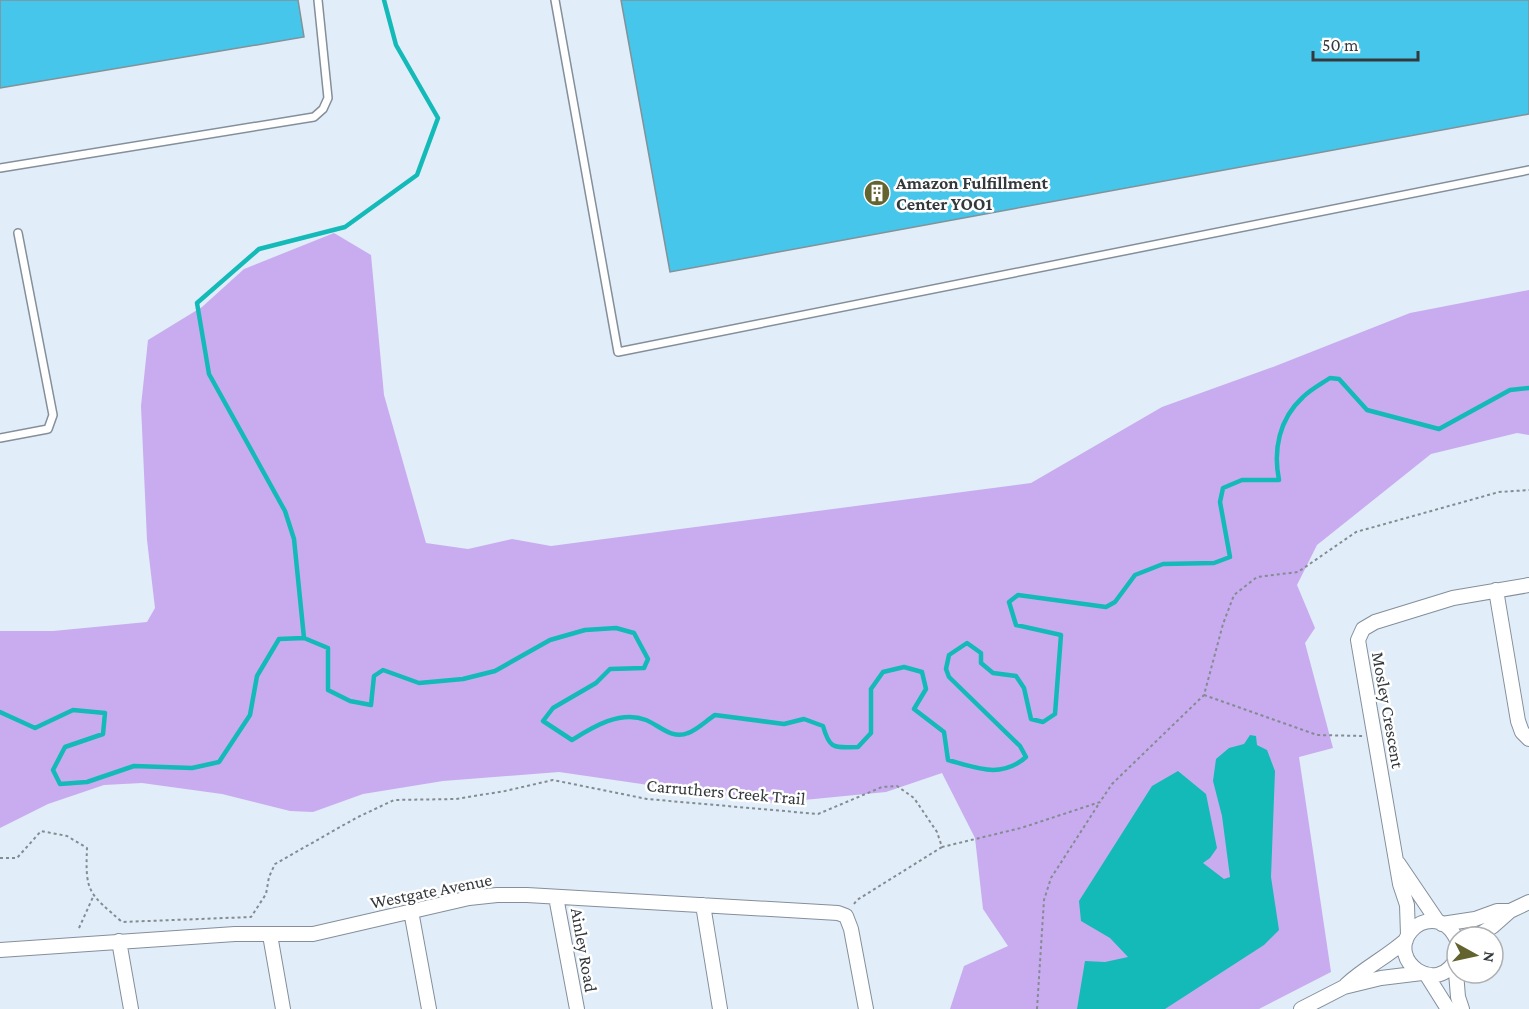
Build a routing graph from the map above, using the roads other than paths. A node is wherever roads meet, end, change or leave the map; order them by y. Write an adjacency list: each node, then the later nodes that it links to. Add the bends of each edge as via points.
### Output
1 (318, 0): 3 (lane, via 328,98 314,117)
2 (555, 0): 4 (lane, via 618,352)
3 (0, 168)
4 (1529, 170)
5 (18, 233): 6 (lane, via 53,415 48,429)
6 (0, 438)
7 (1529, 585): 8 (street, Mosley Crescent)
8 (1496, 590): 9 (street, via 1518,721); 10 (street, Mosley Crescent, via 1453,598 1375,622 1364,629 1358,640)
9 (1529, 739)
10 (1397, 861): 16 (street, Mosley Crescent); 20 (street, Mosley Crescent, via 1407,905)
11 (556, 897): 13 (street, Westgate Avenue); 15 (street, Westgate Avenue, via 497,895); 30 (street, Ainley Road)
12 (1529, 902): 14 (street)
13 (703, 905): 31 (street); 32 (street, Westgate Avenue, via 846,916)
14 (1510, 910): 16 (street); 17 (street)
15 (411, 911): 19 (street, Westgate Avenue, via 322,932); 29 (street)
16 (1440, 923): 18 (street, Mosley Crescent); 20 (street, via 1420,924)
17 (1494, 925)
18 (1445, 926)
19 (270, 935): 21 (street, Westgate Avenue); 28 (street)
20 (1407, 938): 24 (street, Mosley Crescent, via 1407,960); 26 (street)
21 (119, 941): 22 (street, Westgate Avenue); 27 (street)
22 (0, 951)
23 (1445, 970): 24 (street, via 1435,975)
24 (1424, 974): 26 (street); 34 (street, Mosley Crescent)
25 (1457, 985): 35 (street)
26 (1344, 987): 33 (street)
27 (131, 1009)
28 (283, 1009)
29 (429, 1009)
30 (577, 1009)
31 (720, 1009)
32 (866, 1009)
33 (1301, 1009)
34 (1448, 1009)
35 (1462, 1009)

